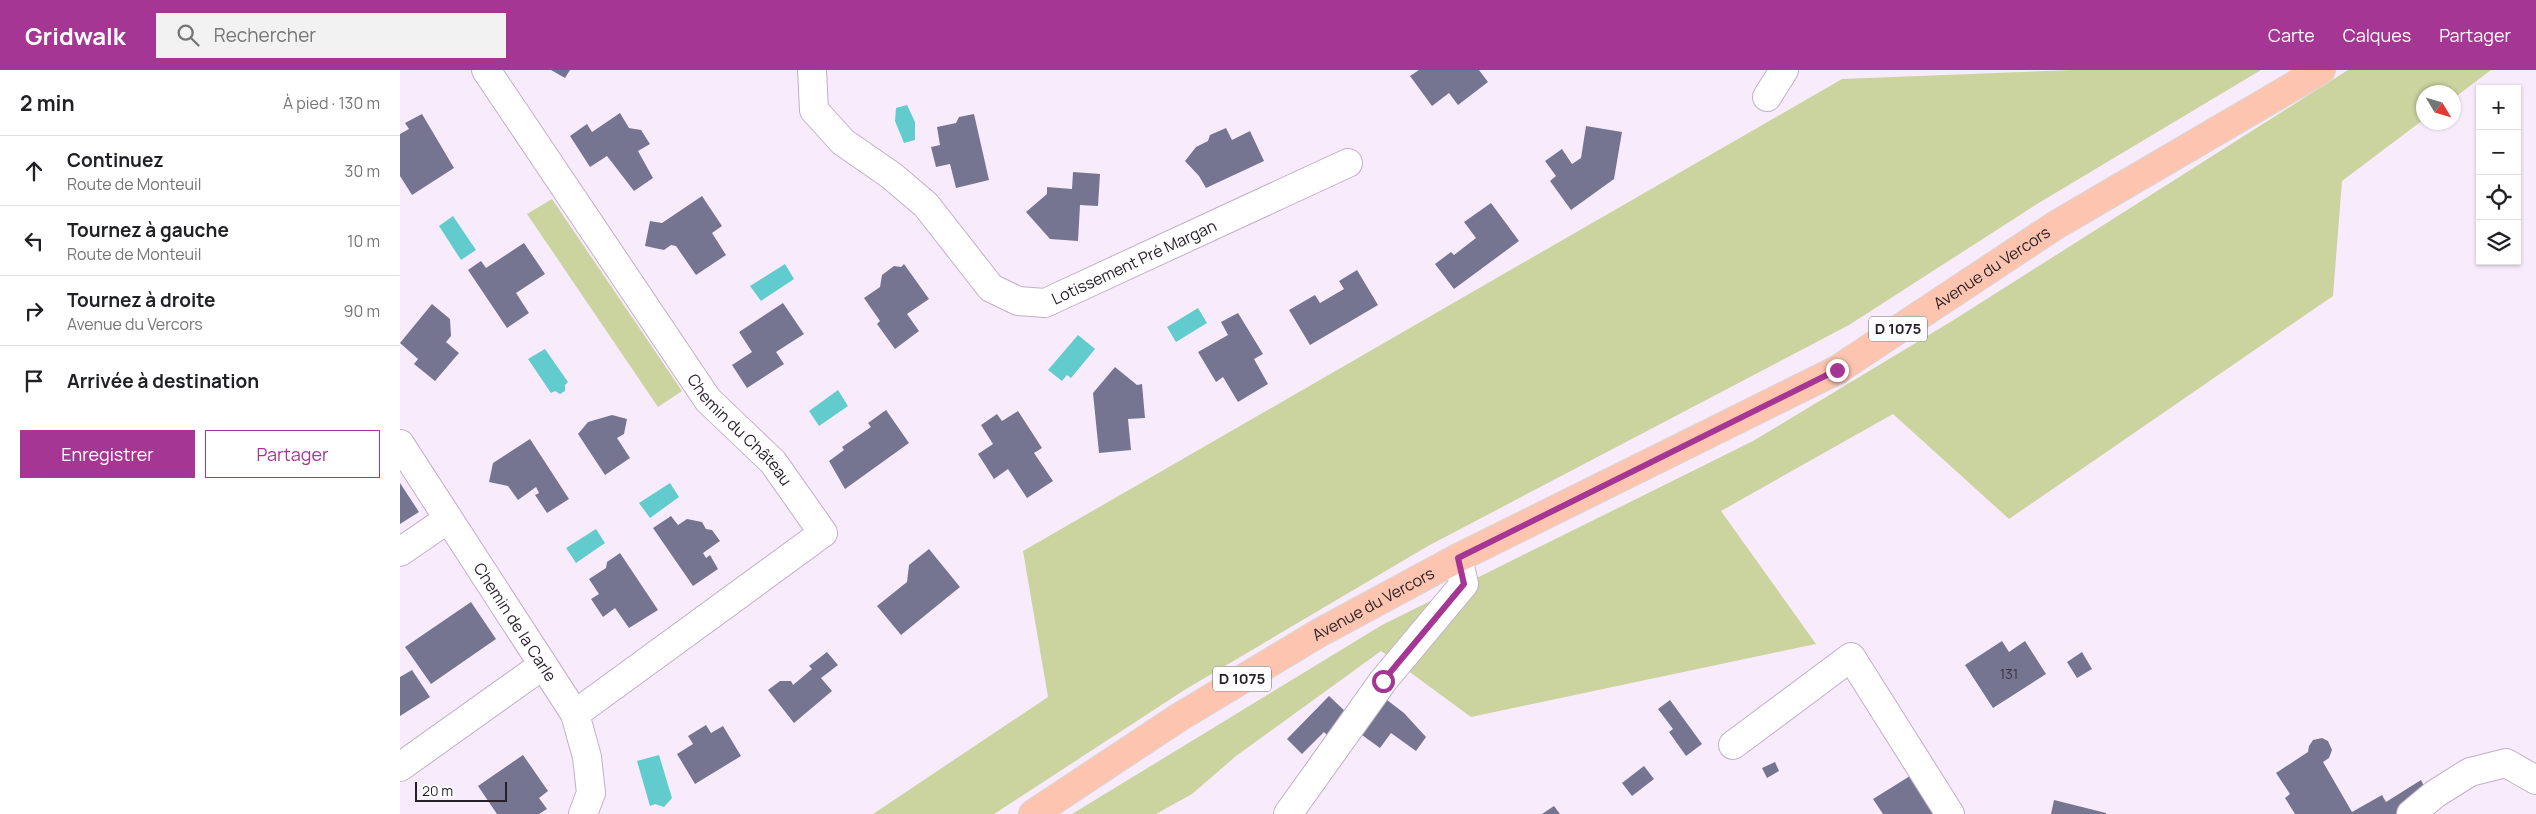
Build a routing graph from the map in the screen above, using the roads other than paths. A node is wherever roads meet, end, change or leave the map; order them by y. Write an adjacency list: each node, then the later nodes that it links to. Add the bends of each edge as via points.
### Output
1 (486, 70): 12 (street, Chemin du Château, via 708,400 773,462 823,533)
2 (812, 70): 6 (street, Lotissement Pré Margan, via 814,110 843,142 892,176 926,205 991,288 1018,301 1045,302)
3 (1784, 70): 5 (street)
4 (2321, 70): 10 (main road, Avenue du Vercors / D 1075, via 2056,225 1837,370)
5 (1767, 97)
6 (1348, 163)
7 (400, 444): 8 (street, Chemin de la Carle)
8 (448, 519): 9 (street); 11 (street, Chemin de la Carle)
9 (400, 552)
10 (1458, 558): 17 (main road, Avenue du Vercors / D 1075, via 1319,633 1178,718); 18 (street, via 1464,584 1383,681)
11 (543, 665): 12 (street, Chemin de la Carle); 14 (street)
12 (574, 714): 16 (street, Chemin de la Carle, via 586,757 591,793)
13 (1733, 745): 19 (street, via 1850,657)
14 (400, 767)
15 (2536, 780): 20 (street, via 2506,764 2470,772)
16 (583, 814)
17 (1033, 814)
18 (1288, 814)
19 (1950, 814)
20 (2411, 814)

